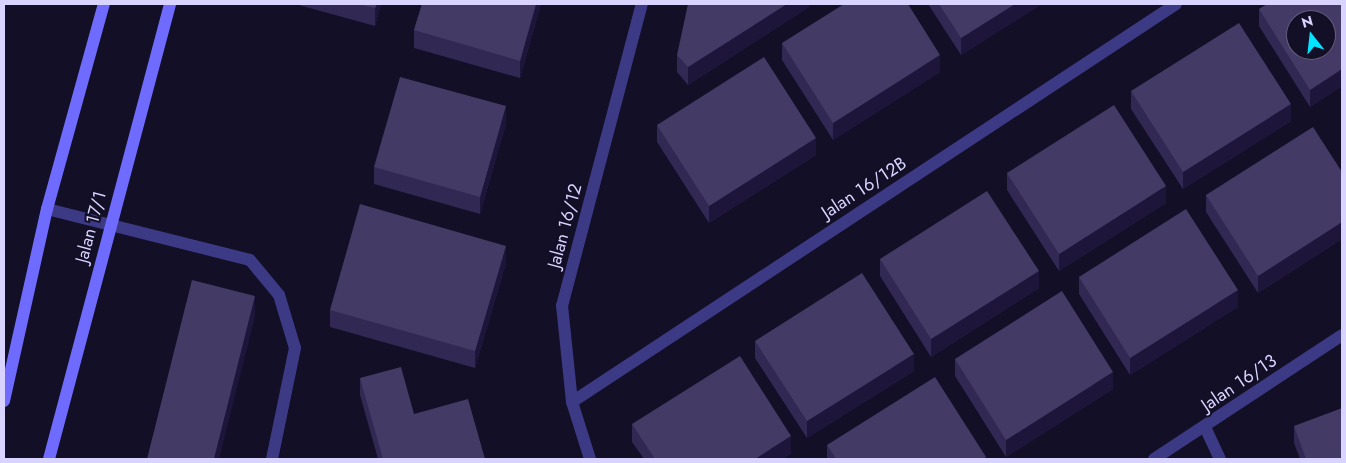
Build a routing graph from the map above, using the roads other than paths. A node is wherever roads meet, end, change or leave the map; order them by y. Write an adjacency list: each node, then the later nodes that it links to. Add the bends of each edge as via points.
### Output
1 (104, 4): 5 (street)
2 (170, 4): 6 (street, Jalan 17/1)
3 (642, 4): 9 (street, Jalan 16/12, via 562,306)
4 (1176, 4): 9 (street, Jalan 16/12B)
5 (47, 209): 6 (street); 8 (street)
6 (109, 225): 11 (street, Jalan 17/1); 12 (street, via 250,260 279,295 295,348)
7 (1342, 334): 10 (street, Jalan 16/13)
8 (4, 401)
9 (572, 402): 13 (street, Jalan 16/12)
10 (1205, 427): 14 (street, Jalan 16/13); 15 (street)
11 (49, 459)
12 (272, 459)
13 (590, 459)
14 (1154, 459)
15 (1220, 459)

